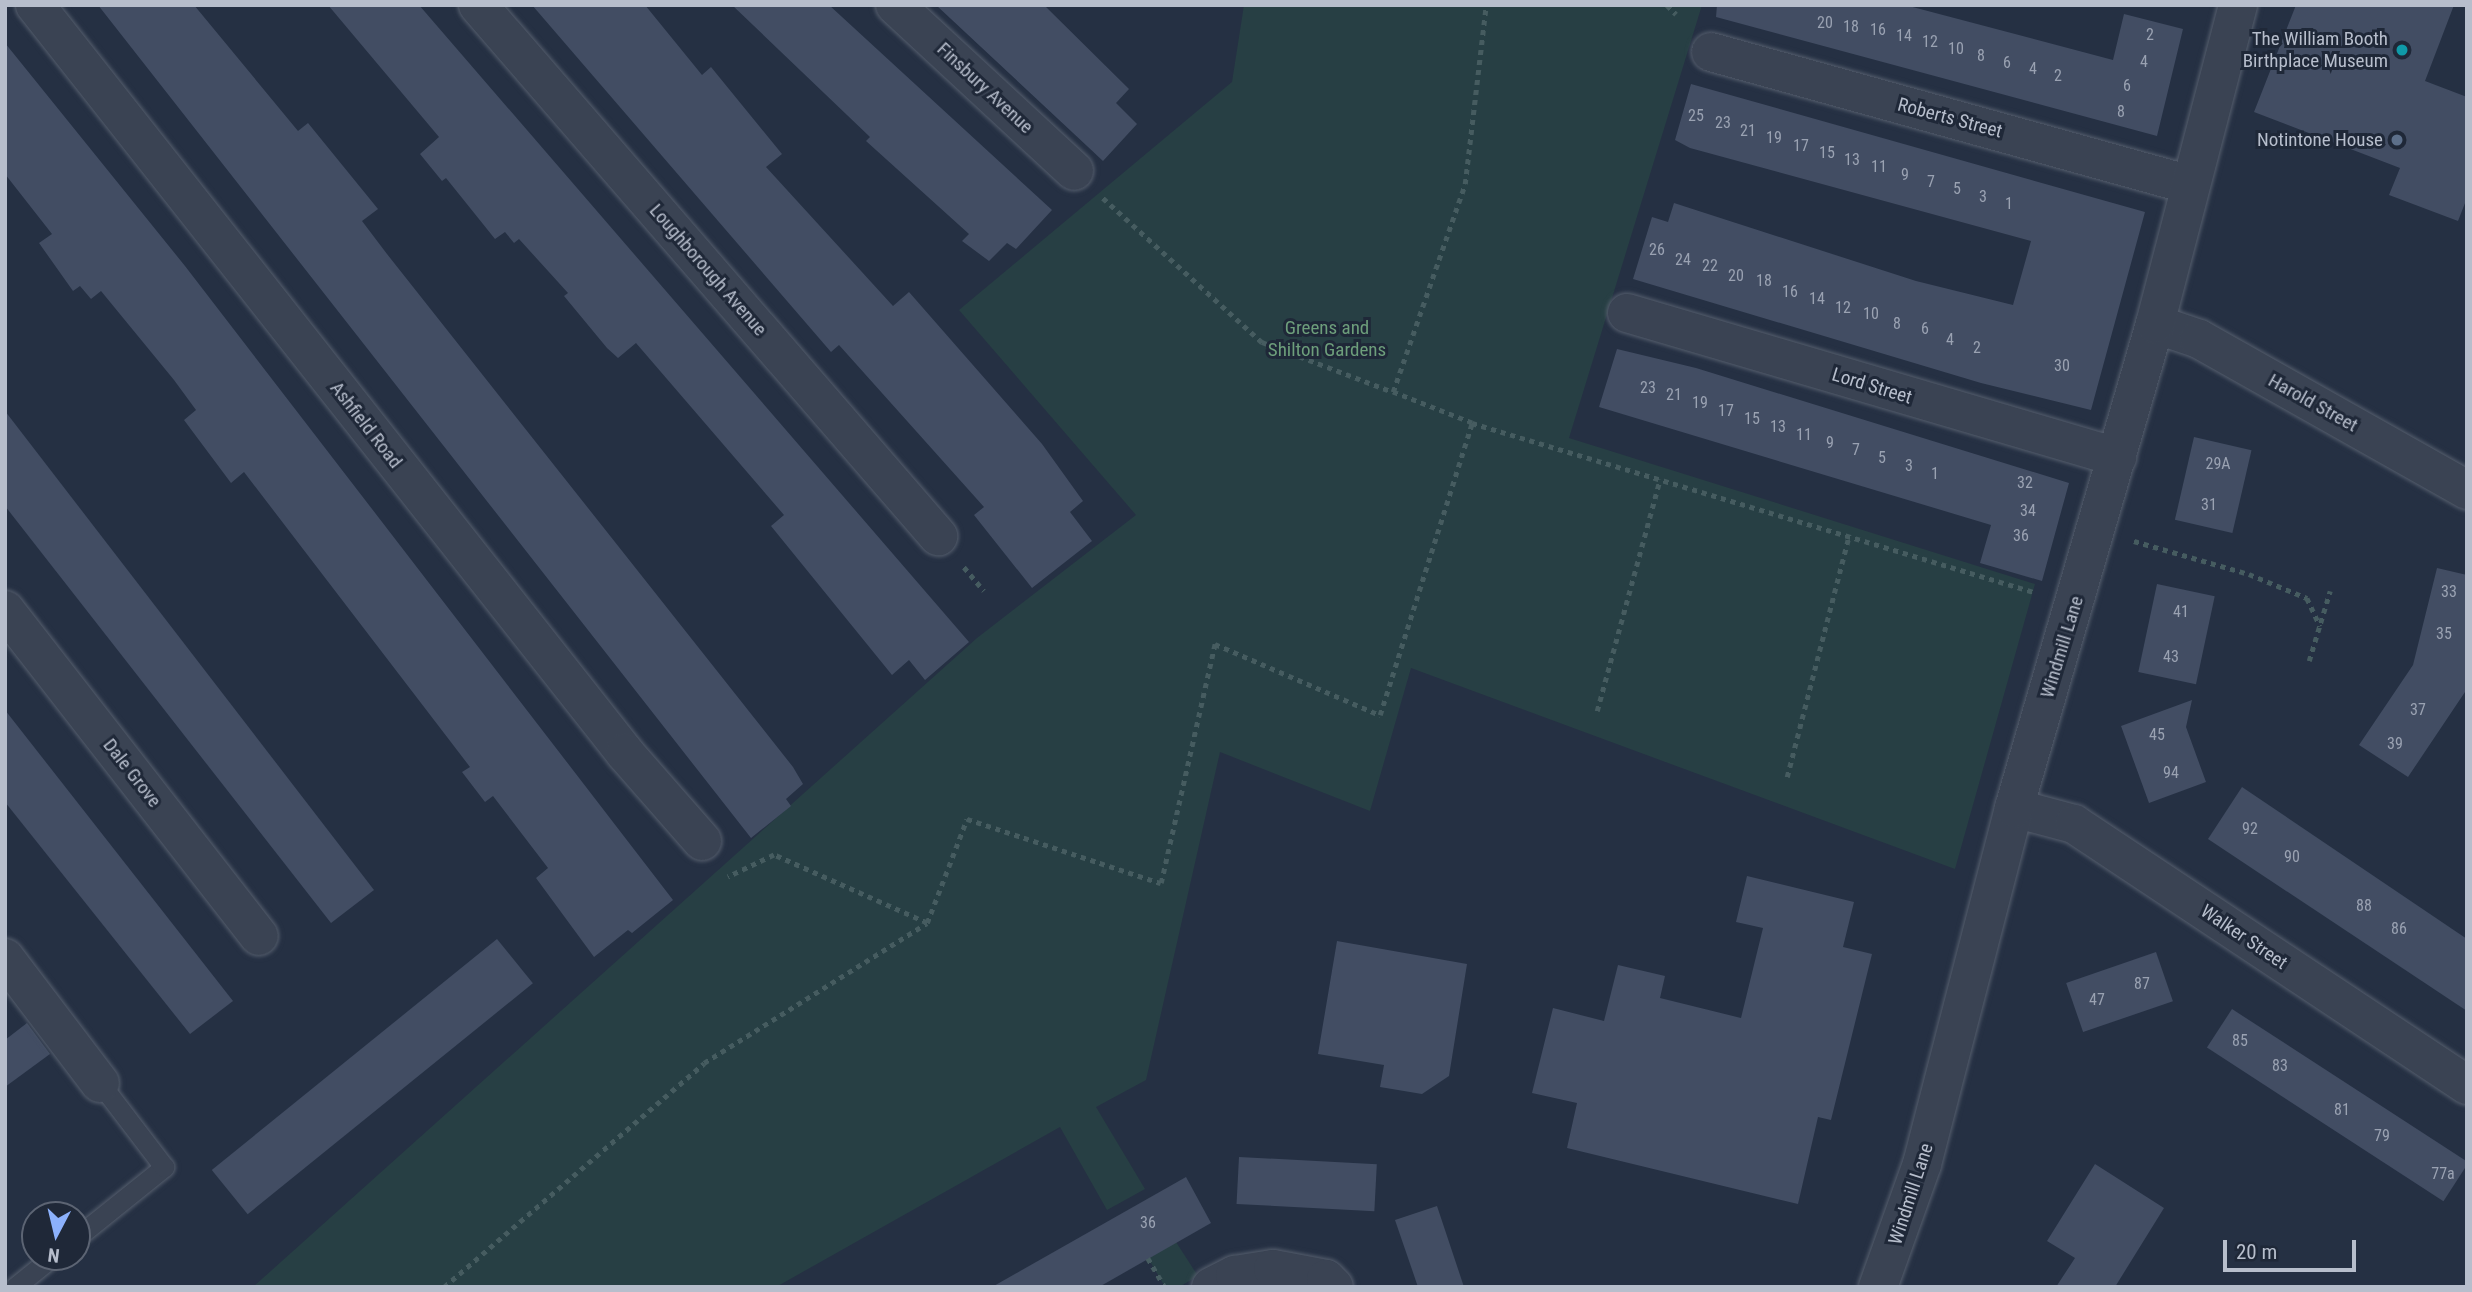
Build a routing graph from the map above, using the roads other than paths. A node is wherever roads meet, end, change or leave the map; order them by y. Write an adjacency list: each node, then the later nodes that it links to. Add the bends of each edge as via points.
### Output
1 (35, 5): 15 (street, Ashfield Road, via 625,753)
2 (478, 5): 12 (street, Loughborough Avenue)
3 (895, 5): 6 (street, Finsbury Avenue)
4 (2238, 5): 7 (street, Windmill Lane)
5 (1711, 52): 7 (street, Roberts Street)
6 (1074, 171)
7 (2190, 185): 9 (street, Windmill Lane)
8 (1627, 313): 10 (street, Lord Street)
9 (2155, 324): 10 (street, Windmill Lane); 11 (street, Harold Street, via 2199,339)
10 (2117, 457): 14 (street, Windmill Lane)
11 (2467, 489)
12 (938, 536)
13 (5, 610): 16 (street, Dale Grove)
14 (2014, 808): 19 (street, Walker Street, via 2074,824); 22 (street, Windmill Lane, via 1922,1164)
15 (702, 841)
16 (259, 936)
17 (5, 958): 18 (street)
18 (100, 1083): 20 (lane, via 164,1167)
19 (2467, 1085)
20 (91, 1226)
21 (35, 1271): 23 (lane)
22 (1880, 1286)
23 (15, 1287)
24 (1211, 1287): 25 (street, via 1235,1275 1273,1269 1326,1279)
25 (1334, 1287)

